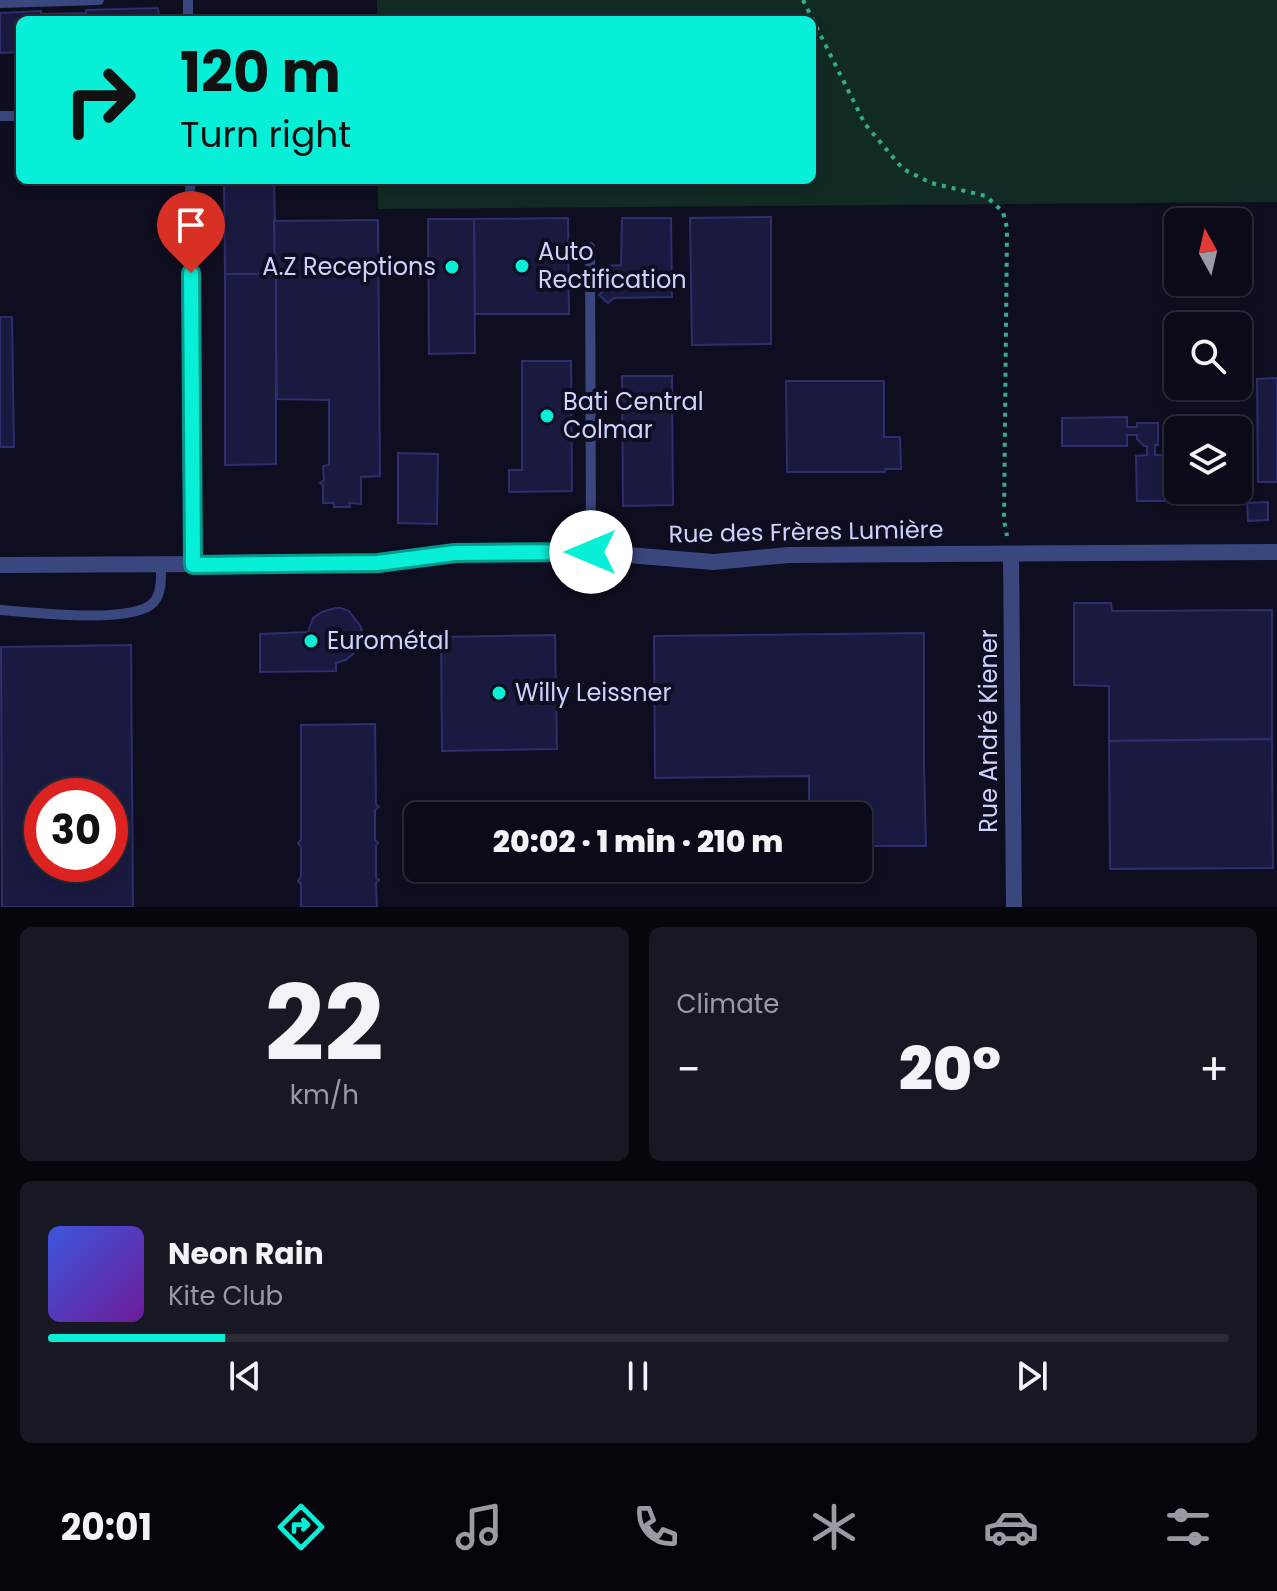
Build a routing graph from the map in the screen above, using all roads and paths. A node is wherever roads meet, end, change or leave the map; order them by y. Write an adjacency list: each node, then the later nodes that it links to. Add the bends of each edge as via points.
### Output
1 (99, 0): 2 (lane)
2 (0, 3)
3 (816, 26): 8 (path, via 865,124 903,169 931,183 986,196 1003,212 1004,520)
4 (190, 184): 11 (lane)
5 (590, 247): 6 (lane)
6 (591, 552): 8 (street, Rue des Frères Lumière, via 714,562 789,555); 11 (street, Rue des Frères Lumière, via 455,553 378,563)
7 (1277, 552): 8 (street, Rue des Frères Lumière)
8 (1011, 554): 13 (street, Rue André Kiener)
9 (0, 565): 10 (street, Rue des Frères Lumière)
10 (161, 565): 11 (street, Rue des Frères Lumière); 12 (lane, via 158,599 147,609 115,616)
11 (193, 565)
12 (0, 610)
13 (1014, 907)

